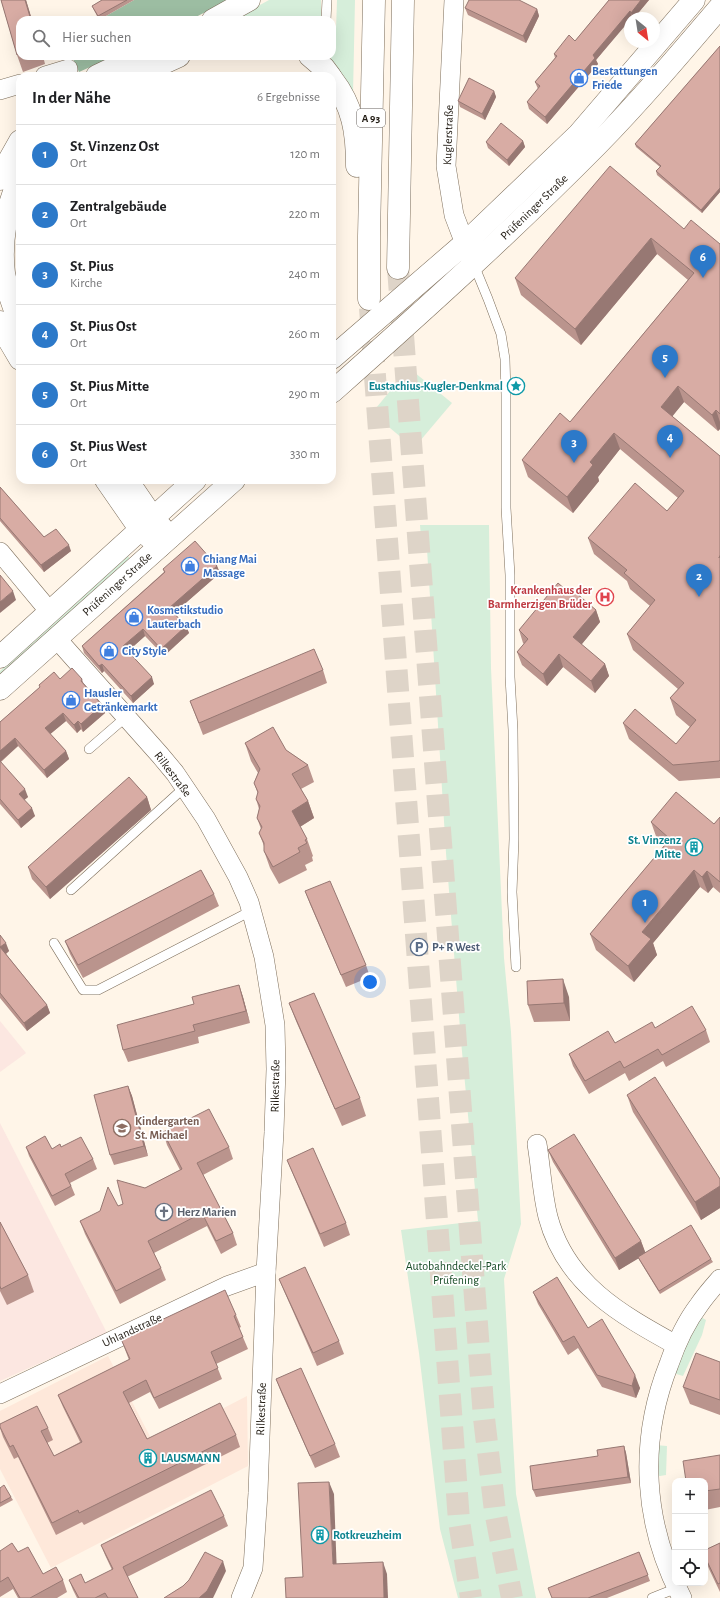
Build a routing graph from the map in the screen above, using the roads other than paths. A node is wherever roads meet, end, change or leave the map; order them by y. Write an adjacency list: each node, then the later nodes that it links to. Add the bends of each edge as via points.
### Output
1 (249, 0): 9 (main road)
2 (327, 0): 10 (lane)
3 (374, 0): 28 (main road, A 93)
4 (403, 0): 11 (main road, A 93)
5 (418, 0): 11 (main road, via 416,26)
6 (454, 0): 29 (street, Kuglerstraße, via 446,166 454,216)
7 (694, 0): 29 (main road, Prüfeninger Straße, via 580,134)
8 (720, 7): 30 (main road, Prüfeninger Straße, via 598,144)
9 (220, 16)
10 (326, 16)
11 (402, 52): 31 (main road, A 93)
12 (130, 60): 18 (main road)
13 (170, 60): 19 (main road)
14 (315, 60): 20 (main road)
15 (327, 60): 21 (lane)
16 (68, 69): 17 (street)
17 (58, 72)
18 (105, 72)
19 (144, 72)
20 (327, 72)
21 (330, 72)
22 (336, 84): 28 (main road, via 348,104 354,122 357,143 357,216)
23 (16, 85): 24 (street)
24 (0, 90)
25 (16, 148): 26 (main road)
26 (0, 179)
27 (16, 186): 33 (main road, via 5,222 3,249 4,273)
28 (369, 236): 32 (main road, A 93)
29 (464, 244): 30 (street, Kuglerstraße); 36 (main road, Prüfeninger Straße)
30 (474, 265): 37 (main road, Prüfeninger Straße); 55 (lane, via 501,334 505,359 506,508 513,730 512,892)
31 (398, 268)
32 (369, 299)
33 (16, 313)
34 (0, 322): 35 (main road)
35 (16, 352)
36 (336, 355)
37 (336, 388)
38 (110, 484): 42 (main road)
39 (129, 484): 42 (main road)
40 (191, 484): 42 (main road, Prüfeninger Straße)
41 (230, 484): 43 (main road, Prüfeninger Straße)
42 (147, 523): 43 (main road); 45 (main road, Prüfeninger Straße)
43 (165, 542): 46 (main road, Prüfeninger Straße)
44 (0, 552): 45 (street)
45 (50, 612): 47 (main road, Prüfeninger Straße)
46 (56, 638): 48 (main road, Prüfeninger Straße); 49 (street, Rilkestraße)
47 (0, 657)
48 (0, 689)
49 (126, 716): 50 (lane); 51 (street, Rilkestraße)
50 (89, 749)
51 (185, 787): 52 (lane); 53 (street, Rilkestraße, via 220,843 238,877)
52 (71, 890)
53 (251, 911): 54 (lane, via 98,990 83,990); 57 (street, Rilkestraße, via 264,957 275,1025 274,1132)
54 (54, 943)
55 (516, 967)
56 (537, 1144): 59 (street, via 548,1216 560,1247 571,1265 603,1300 627,1318)
57 (266, 1272): 60 (street, Uhlandstraße, via 227,1286); 62 (street, Rilkestraße, via 253,1568)
58 (720, 1279): 59 (street, via 698,1305)
59 (676, 1345): 61 (street, via 653,1413 648,1450 655,1527 665,1561)
60 (0, 1394)
61 (680, 1593): 63 (lane)
62 (241, 1598)
63 (652, 1598)

